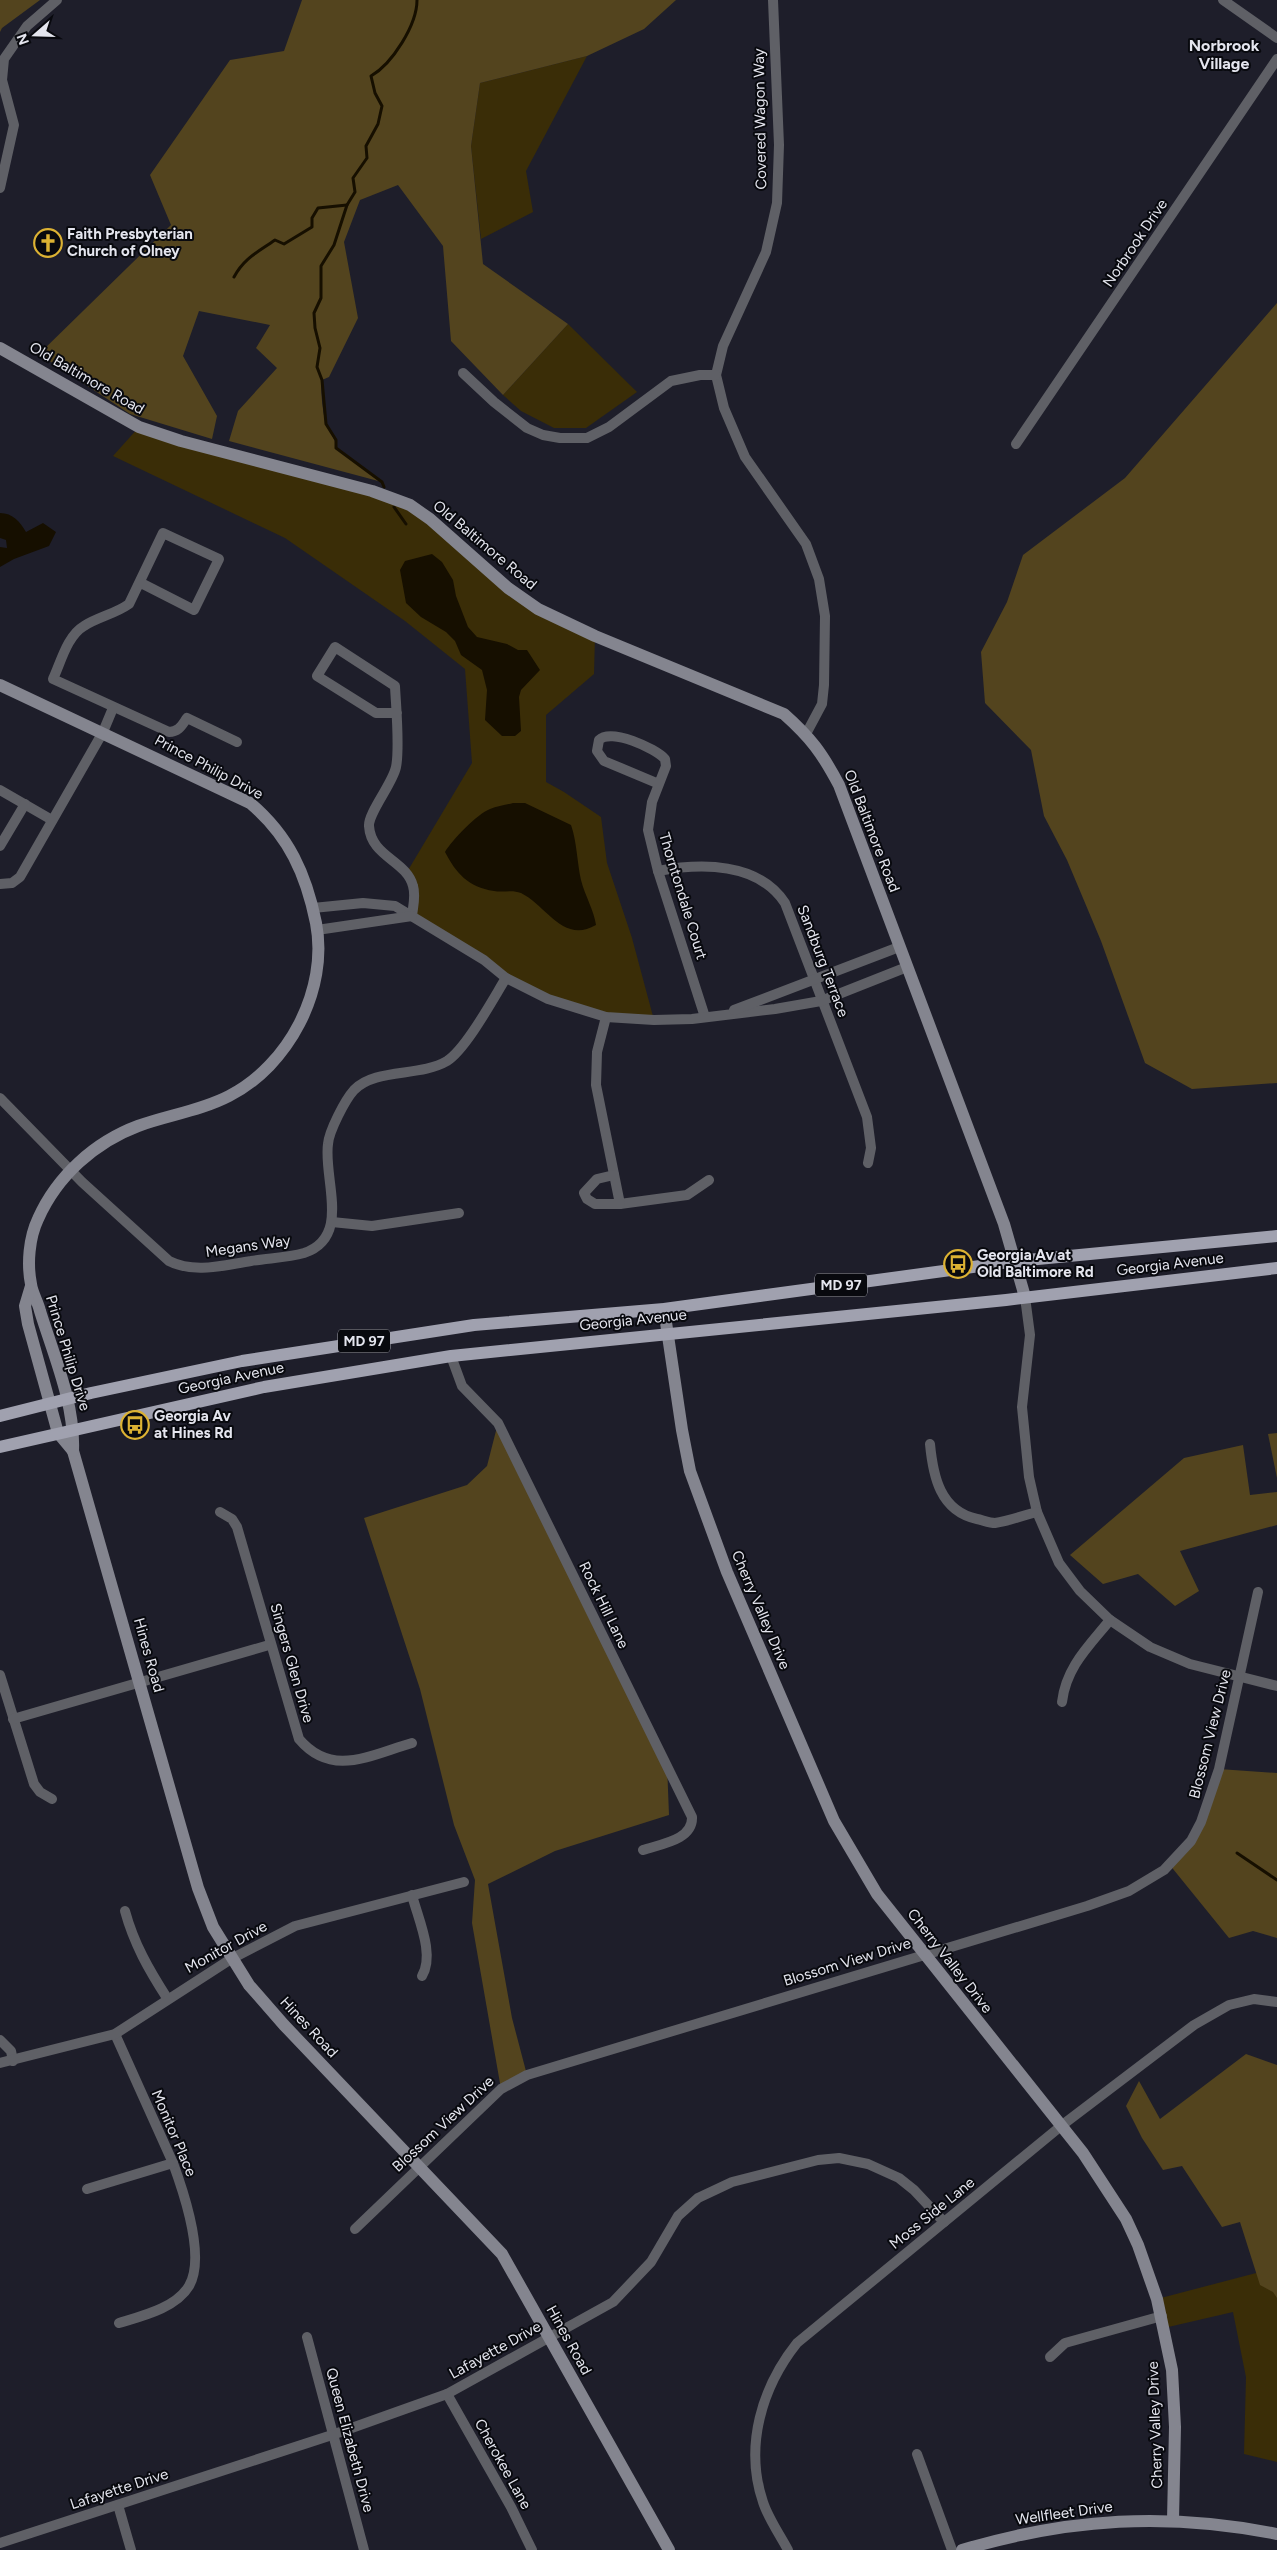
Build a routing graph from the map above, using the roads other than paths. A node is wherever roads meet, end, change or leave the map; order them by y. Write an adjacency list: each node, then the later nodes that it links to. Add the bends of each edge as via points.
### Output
1 (58, 0): 6 (street, via 27,26 4,59 2,80 14,125)
2 (773, 0): 9 (street, Covered Wagon Way, via 779,146 777,203 766,252 723,346)
3 (1223, 0): 4 (street)
4 (1277, 38)
5 (1277, 59): 10 (street, Norbrook Drive)
6 (0, 188)
7 (0, 348): 16 (street, Old Baltimore Road, via 139,427 372,491 410,505 508,588 538,609 784,714)
8 (463, 373): 9 (street, via 527,428 543,435 569,438 587,438 609,427 671,381)
9 (716, 375): 16 (street, Covered Wagon Way, via 724,408 744,457 806,544 820,579 825,616 824,685 822,704)
10 (1016, 444)
11 (141, 583): 11 (street, via 194,610 218,559 163,533); 13 (street, via 129,604 84,626 73,636 53,679)
12 (0, 685): 15 (street, Prince Philip Drive)
13 (113, 708): 15 (street); 17 (street, via 170,732 175,732 188,718)
14 (397, 713): 14 (street, via 395,686 335,647 317,676 376,712); 26 (street, via 396,768 368,824 371,840 382,854 407,872 415,898)
15 (103, 732): 21 (street); 25 (street, Prince Philip Drive, via 250,803 277,829 297,862)
16 (806, 734): 28 (street, Old Baltimore Road, via 822,752 839,785)
17 (238, 742)
18 (659, 784): 18 (street, Thorntondale Court, via 666,763 661,755 615,735 599,740 597,751 604,761); 23 (street, Thorntondale Court, via 652,802 648,830)
19 (0, 790): 20 (street)
20 (24, 804): 21 (street); 22 (street)
21 (52, 820): 24 (street, via 20,877 12,883)
22 (0, 846)
23 (658, 871): 31 (street, Sandburg Terrace, via 708,865 769,884 785,903); 35 (street, Thorntondale Court)
24 (0, 884)
25 (313, 908): 26 (street, via 380,903 395,906); 27 (street, Prince Philip Drive)
26 (412, 916): 27 (street); 30 (street, via 484,960)
27 (317, 930): 38 (street, Prince Philip Drive, via 318,950 312,991 299,1026 272,1064 229,1096 114,1137 89,1153)
28 (899, 947): 29 (street, Old Baltimore Road); 31 (street)
29 (907, 967): 32 (street); 45 (street, Old Baltimore Road)
30 (506, 978): 34 (street, via 548,999); 43 (street, via 460,1048 448,1060 432,1068 368,1080 354,1090 328,1144)
31 (813, 980): 32 (street, Sandburg Terrace); 33 (street)
32 (821, 1001): 33 (street); 37 (street, Sandburg Terrace, via 867,1118 871,1148)
33 (726, 1014): 35 (street)
34 (606, 1017): 35 (street, via 654,1020); 39 (street, via 597,1052 596,1085)
35 (705, 1017)
36 (2, 1105): 38 (street, Megans Way)
37 (868, 1163)
38 (72, 1170): 43 (street, Megans Way, via 157,1252 186,1268 303,1253 320,1243); 47 (street, Prince Philip Drive, via 51,1195 37,1220 30,1250)
39 (614, 1175): 41 (street); 41 (street, via 596,1179 584,1192 587,1199 595,1204)
40 (709, 1180): 41 (street, via 687,1195)
41 (620, 1204)
42 (459, 1213): 43 (street, via 372,1226)
43 (332, 1222)
44 (1277, 1236): 45 (main road, Georgia Avenue / MD 97)
45 (1017, 1261): 48 (street, Old Baltimore Road); 49 (main road, Georgia Avenue / MD 97)
46 (1277, 1268): 48 (main road, Georgia Avenue / MD 97)
47 (31, 1286): 52 (street, Prince Philip Drive); 53 (street, Prince Philip Drive, via 25,1306 26,1315)
48 (1025, 1297): 50 (main road, Georgia Avenue / MD 97); 61 (street, Old Baltimore Road, via 1030,1335 1022,1407)
49 (664, 1309): 50 (street, Cherry Valley Drive); 52 (main road, Georgia Avenue / MD 97, via 474,1325 346,1344 242,1361)
50 (668, 1333): 51 (main road, Georgia Avenue / MD 97); 77 (street, Cherry Valley Drive, via 690,1471 727,1572 834,1821 877,1894)
51 (451, 1356): 55 (main road, Georgia Avenue / MD 97, via 264,1387); 73 (street, Rock Hill Lane, via 462,1386 498,1423 692,1816 692,1826 687,1833)
52 (67, 1399): 53 (main road, Georgia Avenue / MD 97); 55 (street, Prince Philip Drive)
53 (49, 1403): 54 (main road, Georgia Avenue / MD 97); 56 (street, Prince Philip Drive)
54 (0, 1416)
55 (74, 1429): 56 (main road, Georgia Avenue / MD 97); 59 (street, Hines Road)
56 (58, 1433): 58 (main road, Georgia Avenue / MD 97); 59 (street, Hines Road)
57 (930, 1444): 61 (street, via 932,1468 939,1489 948,1504 965,1516 995,1523)
58 (0, 1447)
59 (73, 1451): 67 (street, Hines Road)
60 (220, 1512): 64 (street, Singers Glen Drive, via 232,1519 236,1527 255,1585)
61 (1036, 1512): 63 (street, Old Baltimore Road, via 1060,1564 1080,1591)
62 (1258, 1592): 66 (street, Blossom View Drive)
63 (1110, 1620): 66 (street, Old Baltimore Road, via 1158,1650 1190,1664); 69 (street, via 1073,1664 1064,1685)
64 (269, 1646): 67 (street); 71 (street, Singers Glen Drive, via 298,1739 310,1752 322,1759 342,1762)
65 (0, 1675): 70 (street)
66 (1240, 1678): 68 (street, Old Baltimore Road); 77 (street, Blossom View Drive, via 1219,1769 1205,1813 1191,1841 1164,1870 1129,1891 1087,1906)
67 (139, 1682): 70 (street); 78 (street, Hines Road, via 198,1888 213,1927)
68 (1277, 1686)
69 (1062, 1702)
70 (14, 1719): 72 (street, via 34,1784)
71 (412, 1743)
72 (52, 1799)
73 (643, 1850)
74 (464, 1882): 75 (street, Monitor Drive)
75 (412, 1895): 78 (street, Monitor Drive, via 295,1926); 79 (street, via 428,1956)
76 (125, 1911): 80 (street, via 146,1965)
77 (923, 1955): 86 (street, Cherry Valley Drive); 88 (street, Blossom View Drive, via 527,2075 501,2089)
78 (231, 1959): 80 (street, Monitor Drive); 88 (street, Hines Road, via 284,2025)
79 (422, 1976)
80 (168, 1998): 82 (street, Monitor Drive)
81 (1277, 2002): 86 (street, Moss Side Lane, via 1254,1999 1229,2006 1194,2025)
82 (114, 2034): 84 (street, Monitor Drive); 87 (street, Monitor Place)
83 (0, 2040): 84 (street, via 11,2051)
84 (13, 2061): 85 (street, Monitor Drive)
85 (0, 2063)
86 (1061, 2126): 90 (street, Moss Side Lane); 92 (street, Cherry Valley Drive, via 1088,2159 1126,2219 1149,2273)
87 (173, 2163): 89 (street); 93 (street, Monitor Place, via 196,2252 192,2276 188,2287 176,2299)
88 (420, 2166): 91 (street, Blossom View Drive); 95 (street, Hines Road, via 502,2254)
89 (87, 2189)
90 (944, 2222): 95 (street, Lafayette Drive, via 899,2178 868,2164 839,2158 818,2160 732,2182 698,2198 678,2216 651,2262 619,2296); 108 (street, Moss Side Lane, via 797,2343 773,2377 758,2421 754,2456 763,2502)
91 (355, 2229)
92 (1162, 2316): 96 (street, via 1065,2343); 101 (street, Cherry Valley Drive, via 1174,2399)
93 (119, 2323)
94 (307, 2337): 98 (street, Queen Elizabeth Drive)
95 (549, 2337): 97 (street, Lafayette Drive); 107 (street, Hines Road)
96 (1050, 2357)
97 (447, 2394): 98 (street, Lafayette Drive); 106 (street, Cherokee Lane)
98 (332, 2435): 100 (street, Lafayette Drive); 105 (street, Queen Elizabeth Drive)
99 (917, 2454): 109 (street)
100 (118, 2505): 103 (street, Lafayette Drive); 104 (street)
101 (1173, 2520): 102 (street, via 1232,2525); 110 (street, Wellfleet Drive, via 1062,2527 1003,2538)
102 (1277, 2534)
103 (0, 2543)
104 (131, 2550)
105 (364, 2550)
106 (532, 2550)
107 (669, 2550)
108 (788, 2550)
109 (952, 2550)
110 (962, 2550)

